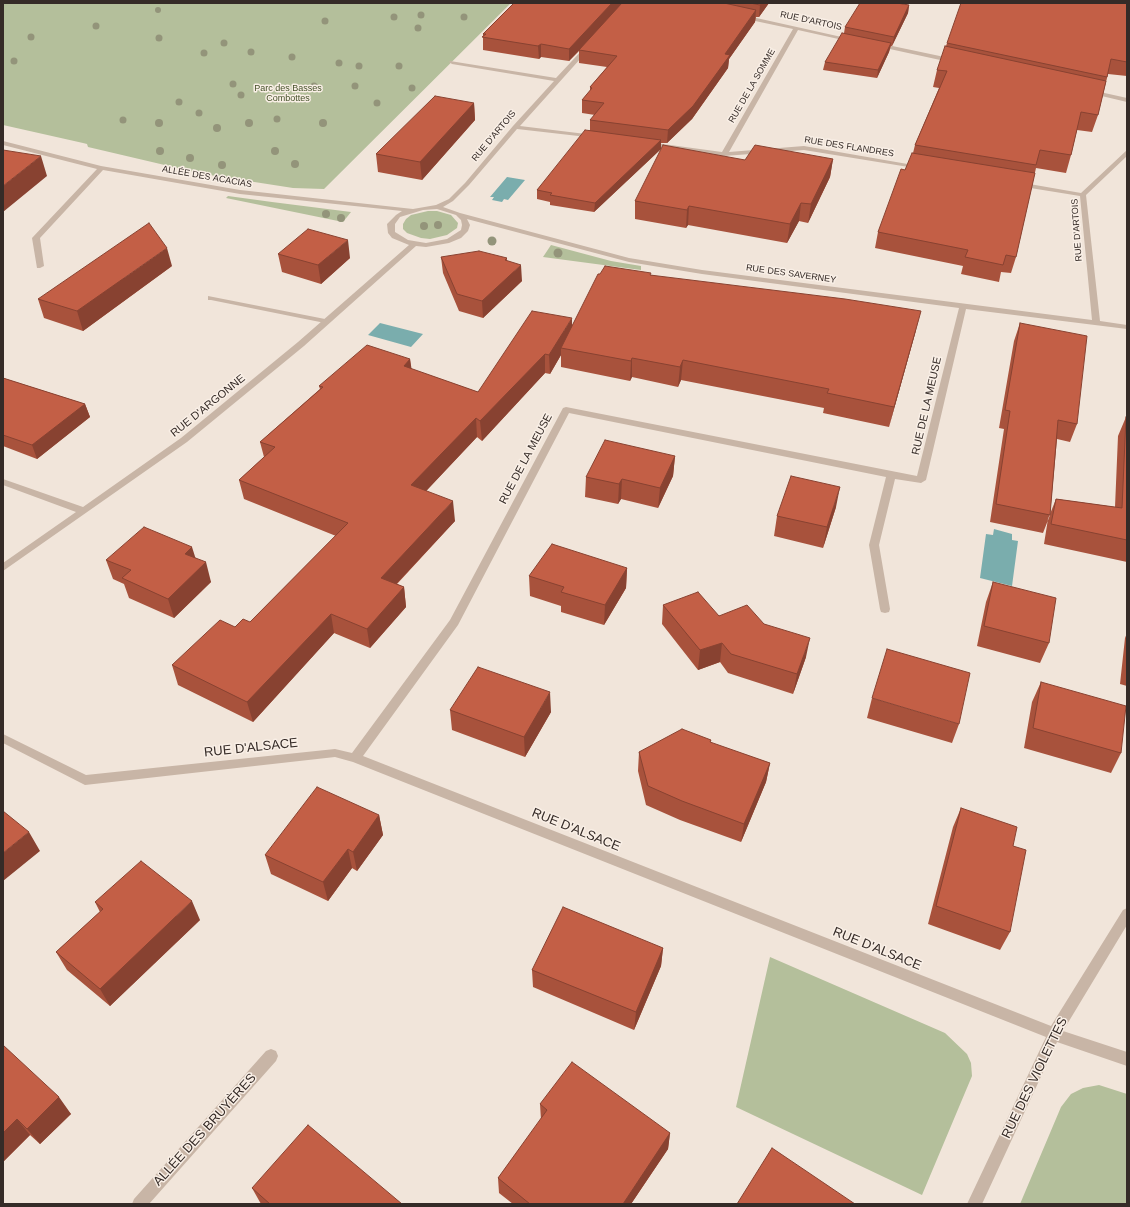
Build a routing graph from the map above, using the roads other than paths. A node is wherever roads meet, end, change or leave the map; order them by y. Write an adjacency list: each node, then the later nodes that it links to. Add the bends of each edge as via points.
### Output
1 (736, 15): 2 (street, RUE D'ARTOIS)
2 (796, 28): 3 (street, RUE D'ARTOIS); 16 (street, RUE DE LA SOMME)
3 (856, 41)
4 (593, 42): 8 (street, RUE D'ARTOIS)
5 (872, 44): 7 (street)
6 (452, 62): 8 (street)
7 (962, 63)
8 (558, 80): 11 (street, RUE D'ARTOIS)
9 (1082, 90): 10 (street)
10 (1127, 100)
11 (515, 127): 12 (street); 21 (street, RUE D'ARTOIS, via 467,184 451,200)
12 (600, 138)
13 (3, 143): 17 (street, ALLÉE DES ACACIAS)
14 (639, 143): 16 (street, RUE DES FLANDRES)
15 (1127, 152): 20 (street, RUE D'ARTOIS)
16 (724, 154): 18 (street, RUE DES FLANDRES, via 804,148)
17 (101, 168): 22 (street, ALLÉE DES ACACIAS, via 240,192); 25 (street, via 36,238)
18 (928, 169)
19 (1013, 184): 20 (street)
20 (1083, 195): 29 (street, RUE D'ARTOIS)
21 (437, 207): 22 (street, ALLÉE DES ACACIAS); 23 (street, RUE DES SAVERNEY)
22 (410, 210): 24 (street, via 398,216 391,224 391,228 395,236)
23 (458, 214): 24 (street, via 466,225 458,236 438,244); 27 (street, RUE DES SAVERNEY, via 628,260 710,274)
24 (414, 244): 28 (street, RUE D'ARGONNE)
25 (40, 266)
26 (211, 298): 28 (street)
27 (963, 307): 29 (street, RUE DES SAVERNEY); 31 (street, RUE DE LA MEUSE, via 921,480)
28 (325, 321): 33 (street, RUE D'ARGONNE, via 184,440)
29 (1096, 323): 30 (street, RUE DES SAVERNEY)
30 (1127, 327)
31 (891, 475): 35 (street, via 874,545); 37 (street, RUE DE LA MEUSE, via 566,410 454,622)
32 (3, 482): 33 (street)
33 (84, 511): 34 (street, RUE D'ARGONNE)
34 (3, 568)
35 (885, 609)
36 (3, 738): 37 (street, RUE D'ALSACE, via 85,780 335,753)
37 (355, 758): 39 (street, RUE D'ALSACE)
38 (1127, 914): 39 (street, RUE DES VIOLETTES)
39 (1054, 1034): 41 (street, RUE D'ALSACE); 43 (street, RUE DES VIOLETTES)
40 (271, 1056): 42 (street, ALLÉE DES BRUYÈRES)
41 (1127, 1059)
42 (139, 1204)
43 (974, 1204)

